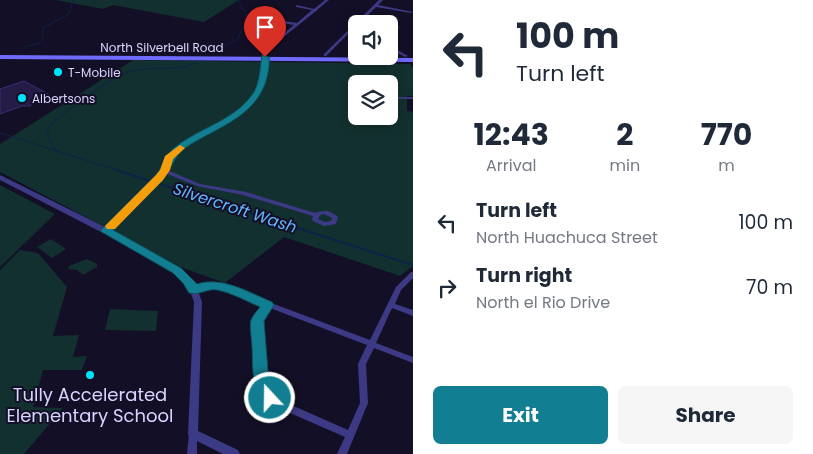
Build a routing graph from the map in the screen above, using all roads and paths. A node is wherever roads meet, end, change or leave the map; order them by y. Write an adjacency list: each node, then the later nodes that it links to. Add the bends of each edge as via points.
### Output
1 (327, 0): 5 (street)
2 (381, 0): 4 (street)
3 (297, 6): 5 (street)
4 (375, 6): 6 (street); 7 (street)
5 (316, 10): 9 (street)
6 (411, 12)
7 (366, 15)
8 (278, 21): 9 (street)
9 (297, 24): 13 (street, via 264,51)
10 (348, 33): 19 (street)
11 (0, 52): 13 (main road, North Silverbell Road)
12 (398, 52): 16 (street)
13 (265, 56): 18 (main road, North Silverbell Road); 19 (main road, North Silverbell Road); 23 (street, via 258,92 246,106 181,147 169,158)
14 (348, 56): 19 (main road, North Silverbell Road)
15 (398, 56): 16 (main road)
16 (406, 56): 17 (main road)
17 (413, 56)
18 (0, 57)
19 (325, 57): 20 (main road, North Silverbell Road)
20 (413, 60)
21 (398, 98): 22 (street)
22 (413, 98)
23 (165, 170): 25 (street, via 199,184 244,193); 26 (street)
24 (0, 176): 26 (street)
25 (315, 215)
26 (106, 231): 28 (street, via 177,270)
27 (413, 274): 30 (street, via 398,289)
28 (194, 290): 29 (street, via 218,285); 34 (street, via 199,322)
29 (268, 305): 32 (street); 35 (street, via 257,321 265,393 277,403)
30 (391, 305): 31 (street); 32 (street)
31 (413, 313)
32 (371, 344): 33 (street); 35 (street, via 362,364 364,403)
33 (413, 360)
34 (194, 434): 36 (street); 37 (street)
35 (350, 434): 38 (street)
36 (192, 454)
37 (234, 454)
38 (342, 454)

